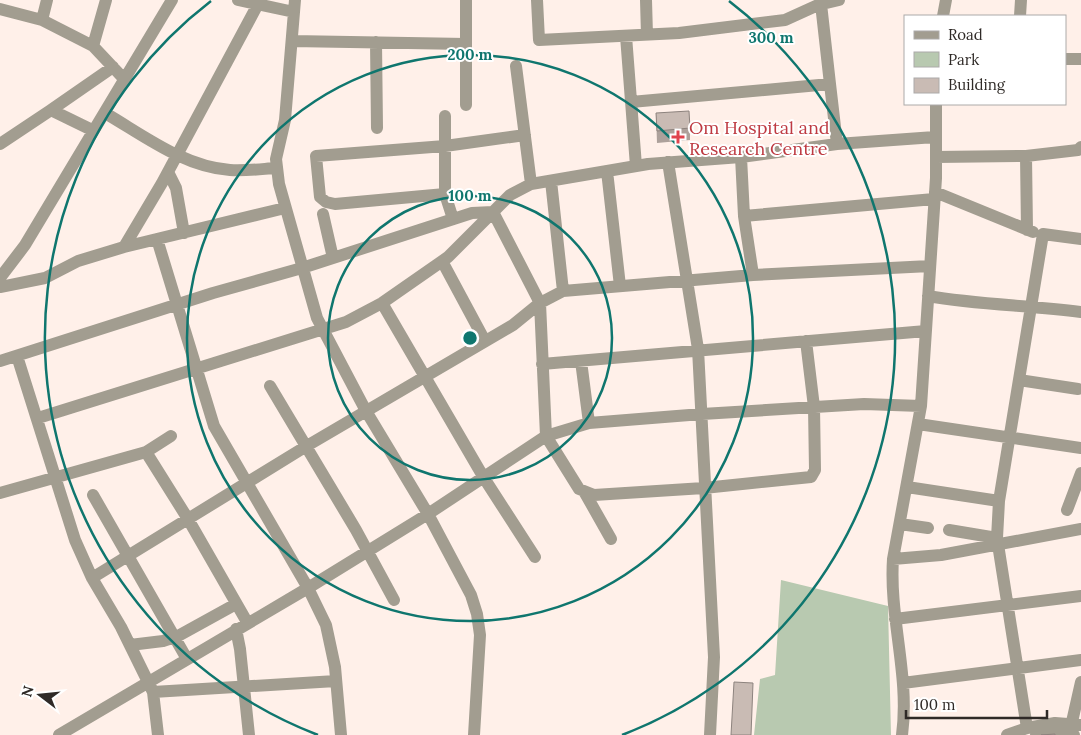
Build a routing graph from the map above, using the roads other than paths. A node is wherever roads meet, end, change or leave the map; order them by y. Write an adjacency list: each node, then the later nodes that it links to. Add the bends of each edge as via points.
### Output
1 (48, 0): 18 (street)
2 (106, 0): 24 (street)
3 (172, 0): 29 (street)
4 (238, 0): 11 (street)
5 (466, 0): 23 (street)
6 (538, 0): 20 (street, via 539,40)
7 (646, 0): 19 (street)
8 (839, 0): 12 (street)
9 (946, 0): 16 (street)
10 (1021, 0): 17 (street)
11 (258, 4): 14 (street); 45 (street)
12 (821, 4): 13 (street); 30 (street)
13 (808, 5): 19 (street, via 785,20)
14 (294, 6): 21 (street)
15 (0, 9): 18 (street)
16 (943, 15)
17 (1020, 15)
18 (42, 20): 24 (street)
19 (647, 34): 20 (street)
20 (626, 36): 31 (street)
21 (292, 41): 22 (street); 51 (street, via 285,120)
22 (376, 42): 23 (street); 37 (street)
23 (466, 44): 32 (street)
24 (93, 46): 28 (street)
25 (1066, 59): 26 (street)
26 (1081, 59)
27 (516, 66): 39 (street)
28 (113, 67): 29 (street); 34 (street)
29 (124, 80): 35 (street)
30 (830, 84): 31 (street); 42 (street)
31 (631, 102): 50 (street)
32 (466, 105)
33 (936, 105): 40 (street)
34 (51, 110): 38 (street); 41 (street)
35 (105, 113): 38 (street); 45 (street)
36 (445, 116): 43 (street)
37 (377, 128)
38 (92, 130): 74 (street, via 25,245)
39 (525, 135): 43 (street); 55 (street)
40 (935, 137): 42 (street); 48 (street)
41 (0, 144)
42 (837, 144): 47 (street)
43 (445, 146): 56 (street); 56 (street, via 316,156 320,197 326,202 335,204)
44 (1081, 147): 46 (street)
45 (177, 156): 51 (street, via 230,170); 53 (street)
46 (1026, 156): 48 (street); 63 (street)
47 (741, 157): 49 (street); 61 (street)
48 (936, 157): 57 (street)
49 (668, 162): 50 (street); 75 (street)
50 (636, 166): 52 (street)
51 (276, 168): 58 (street)
52 (606, 171): 54 (street); 76 (street)
53 (168, 172): 64 (street, via 176,188); 68 (street)
54 (551, 181): 55 (street); 78 (street)
55 (531, 184): 59 (street, via 510,195)
56 (445, 194): 62 (street)
57 (935, 196): 61 (street); 63 (street); 71 (street)
58 (285, 208): 64 (street); 72 (street)
59 (494, 212): 62 (street, via 472,213); 70 (street); 81 (street)
60 (324, 214): 69 (street)
61 (744, 216): 73 (street)
62 (453, 220): 69 (street)
63 (1027, 230): 65 (street)
64 (184, 233): 67 (street)
65 (1043, 234): 66 (street); 83 (street)
66 (1081, 239)
67 (157, 240): 68 (street); 82 (street)
68 (124, 247): 77 (street, via 78,261 45,278)
69 (333, 258): 72 (street)
70 (442, 261): 80 (street); 87 (street)
71 (930, 266): 73 (street); 79 (street)
72 (302, 268): 82 (street); 85 (street, via 316,318)
73 (753, 275): 75 (street)
74 (0, 278)
75 (688, 281): 76 (street); 89 (street)
76 (620, 286): 78 (street)
77 (0, 287)
78 (563, 291): 81 (street)
79 (928, 296): 83 (street); 86 (street)
80 (382, 303): 85 (street); 95 (street)
81 (540, 303): 87 (street, via 513,325); 93 (street)
82 (176, 305): 90 (street); 94 (street)
83 (1031, 306): 84 (street); 96 (street)
84 (1081, 312)
85 (323, 331): 94 (street); 101 (street)
86 (926, 331): 88 (street); 99 (street)
87 (485, 341): 95 (street)
88 (806, 341): 89 (street); 100 (street)
89 (698, 349): 92 (street); 102 (street)
90 (17, 356): 91 (street); 103 (street)
91 (0, 361)
92 (581, 361): 93 (street); 104 (street)
93 (542, 364): 107 (street)
94 (196, 369): 103 (street); 115 (street, via 214,426)
95 (426, 377): 101 (street); 114 (street)
96 (1019, 380): 98 (street); 108 (street)
97 (270, 386): 109 (street)
98 (1078, 389)
99 (921, 406): 100 (street, via 864,404); 105 (street)
100 (814, 407): 102 (street); 117 (street, via 815,470 811,477)
101 (366, 411): 109 (street); 123 (street)
102 (702, 414): 104 (street); 117 (street)
103 (38, 418): 113 (street)
104 (589, 423): 107 (street)
105 (918, 424): 108 (street); 116 (street)
106 (171, 436): 111 (street)
107 (546, 436): 114 (street); 119 (street, via 579,489)
108 (1010, 439): 110 (street); 121 (street)
109 (305, 447): 115 (street); 131 (street)
110 (1081, 448)
111 (146, 452): 113 (street); 124 (street)
112 (1081, 473): 122 (street)
113 (57, 478): 118 (street); 135 (street, via 75,540)
114 (484, 478): 123 (street); 133 (street)
115 (247, 483): 124 (street); 136 (street)
116 (907, 486): 121 (street); 125 (street)
117 (704, 488): 119 (street); 160 (street, via 714,657)
118 (0, 493)
119 (585, 493): 129 (street)
120 (93, 496): 132 (street)
121 (999, 501): 130 (street)
122 (1067, 510)
123 (428, 514): 131 (street); 159 (street, via 478,614 479,673)
124 (188, 519): 132 (street); 139 (street)
125 (900, 524): 126 (street); 134 (street)
126 (928, 528)
127 (1081, 529): 130 (street)
128 (948, 530): 130 (street)
129 (611, 539)
130 (997, 540): 134 (street, via 940,555); 140 (street)
131 (367, 552): 136 (street); 138 (street)
132 (128, 556): 135 (street); 143 (street)
133 (535, 557)
134 (893, 560): 141 (street)
135 (92, 578): 144 (street)
136 (308, 588): 142 (street); 148 (street, via 326,625)
137 (1081, 596): 140 (street)
138 (394, 600)
139 (236, 604): 142 (street); 143 (street)
140 (1008, 606): 141 (street); 147 (street)
141 (895, 619): 150 (street)
142 (242, 626): 145 (street); 151 (street)
143 (175, 637): 144 (street); 145 (street)
144 (130, 645): 152 (street)
145 (187, 659): 152 (street)
146 (1081, 660): 147 (street)
147 (1018, 668): 150 (street); 154 (street)
148 (336, 681): 151 (street); 158 (street)
149 (1081, 682): 153 (street)
150 (903, 683): 161 (street)
151 (245, 686): 152 (street); 157 (street)
152 (151, 687): 155 (street); 156 (street)
153 (1075, 732): 154 (street, via 1055,723)
154 (1021, 733)
155 (60, 735)
156 (158, 735)
157 (249, 735)
158 (341, 735)
159 (474, 735)
160 (710, 735)
161 (902, 735)

